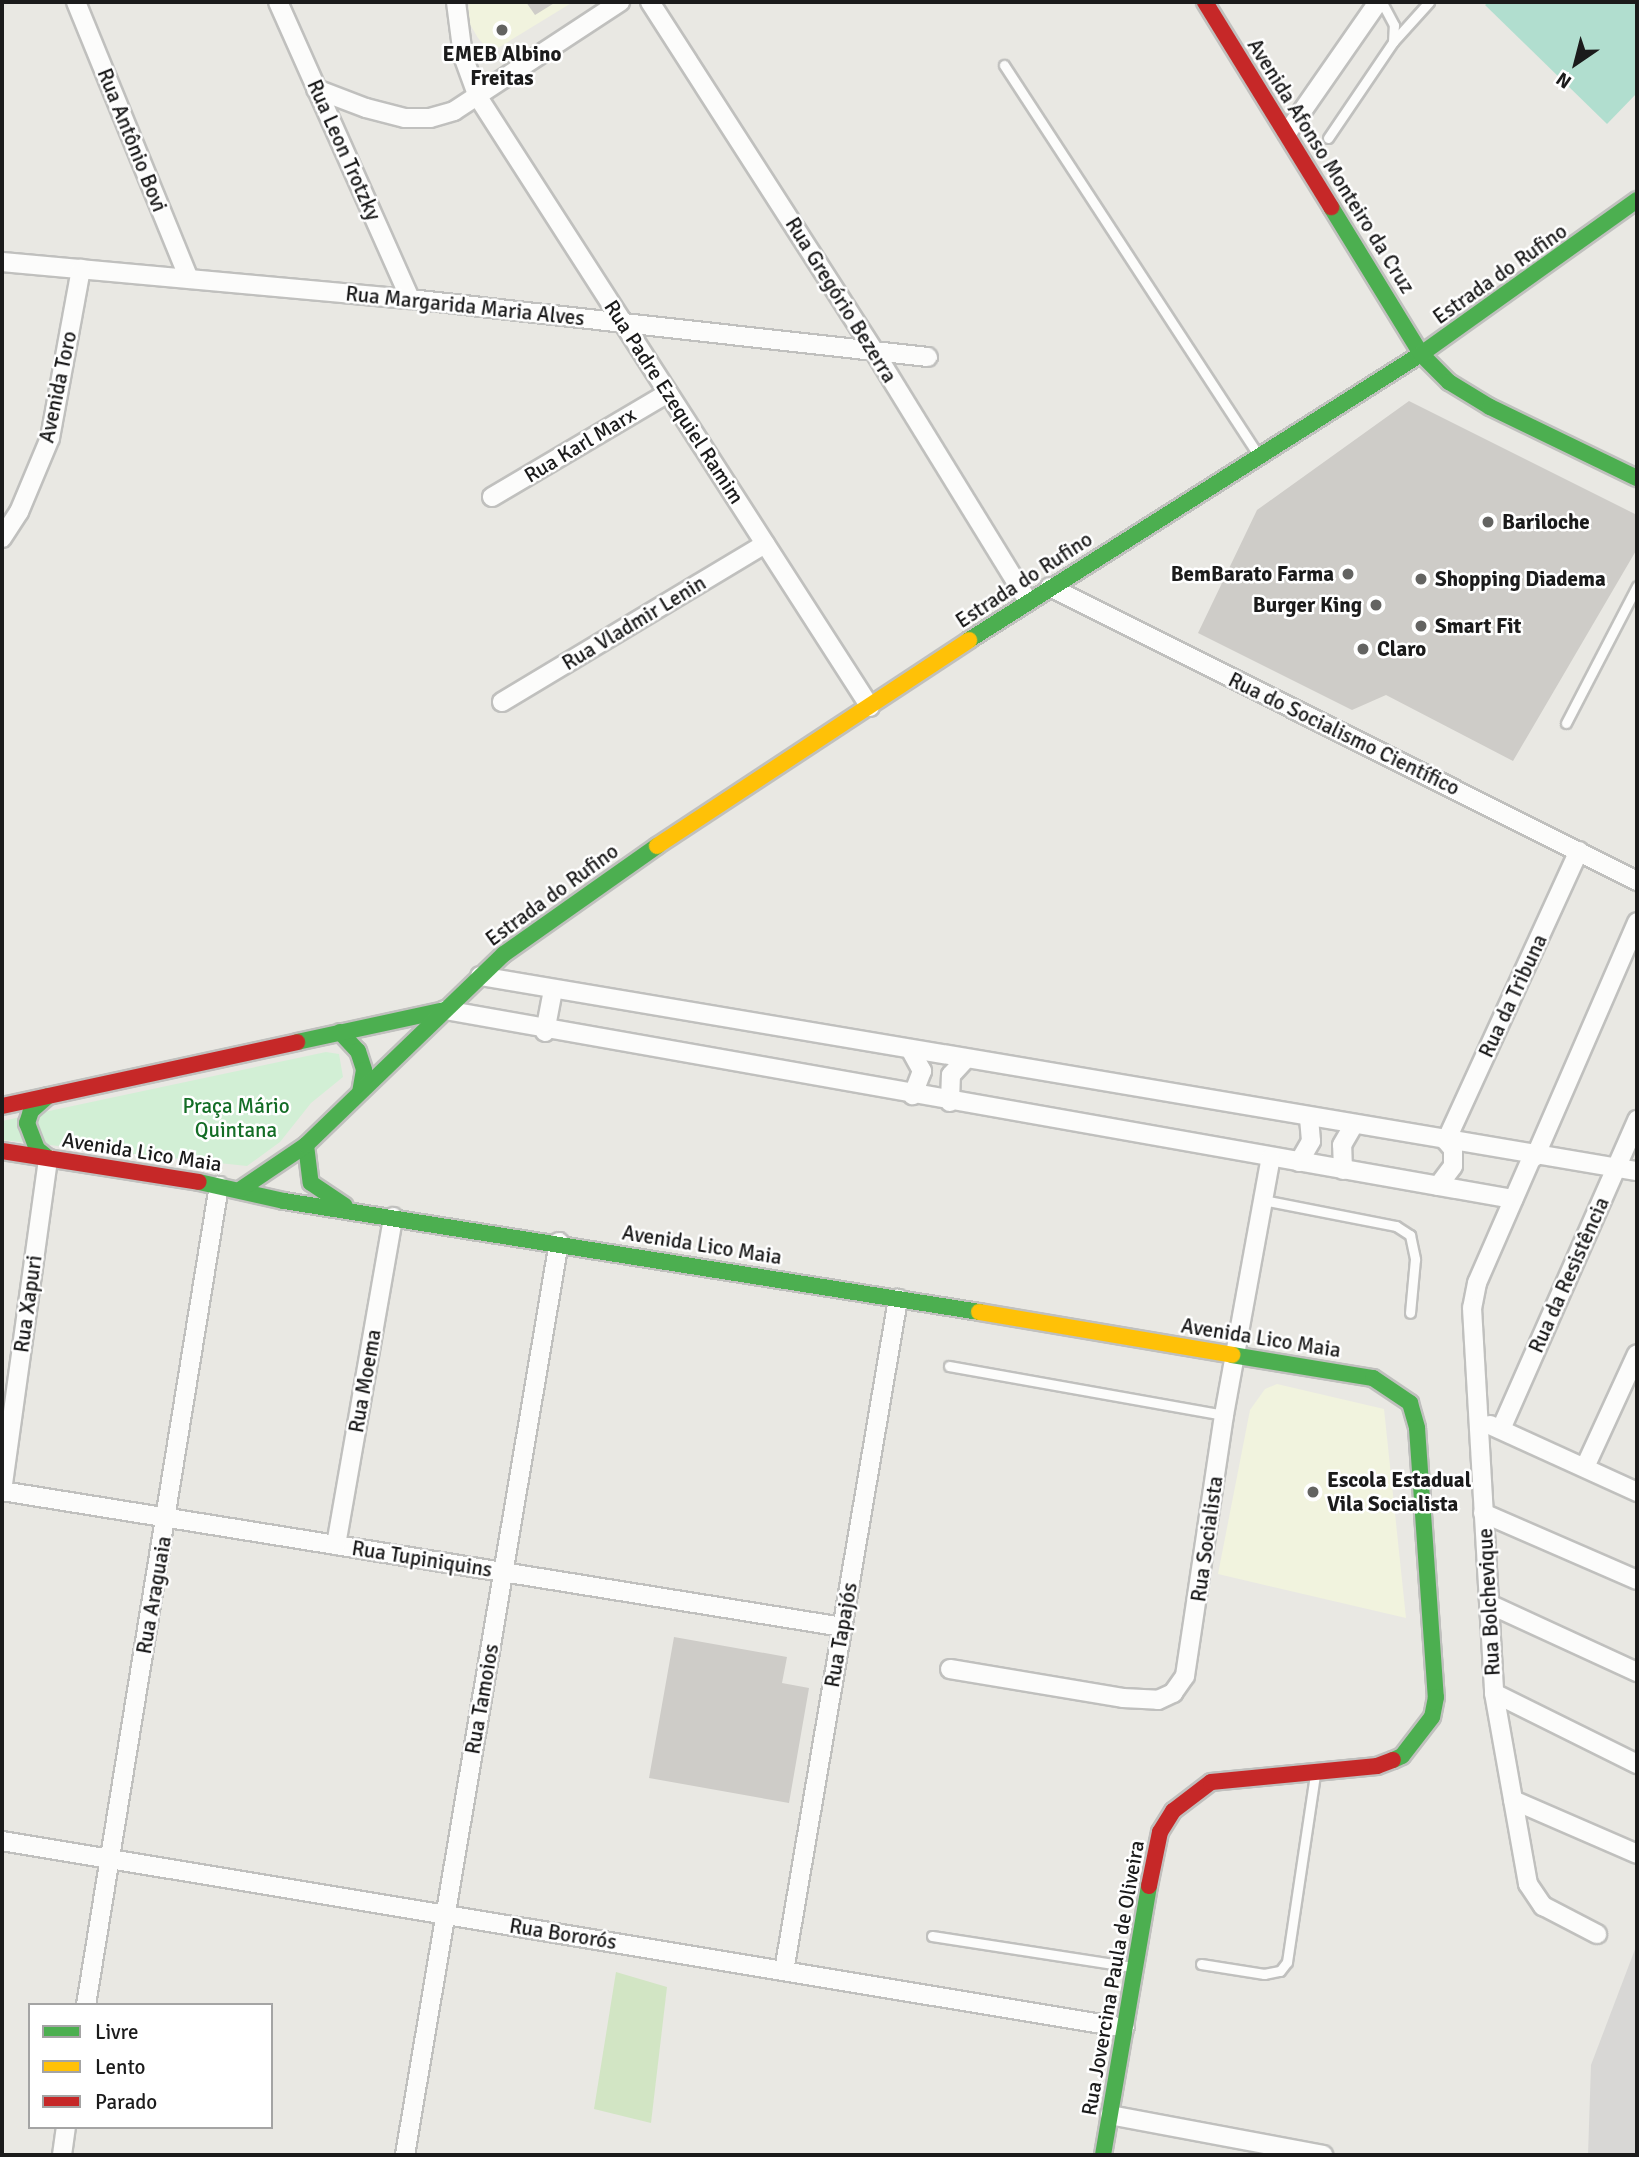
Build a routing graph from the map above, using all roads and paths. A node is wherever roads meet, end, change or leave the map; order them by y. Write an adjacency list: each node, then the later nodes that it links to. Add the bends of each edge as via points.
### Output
1 (76, 2): 18 (street, Rua Antônio Bovi)
2 (278, 2): 11 (street, Rua Leon Trotzky)
3 (456, 2): 12 (street, Rua Padre Ezequiel Ramim, via 463,56)
4 (620, 2): 12 (street)
5 (650, 2): 21 (street, Rua Gregório Bezerra)
6 (1205, 2): 13 (street, Avenida Afonso Monteiro da Cruz)
7 (1380, 2): 9 (lane, via 1394,25); 13 (street)
8 (1429, 2): 9 (lane)
9 (1393, 42): 14 (lane)
10 (1004, 65): 25 (lane)
11 (316, 89): 12 (street, via 405,118 430,118); 19 (street, Rua Leon Trotzky)
12 (478, 97): 20 (street, Rua Padre Ezequiel Ramim)
13 (1287, 133): 22 (street, Avenida Afonso Monteiro da Cruz)
14 (1328, 138)
15 (1637, 200): 22 (street, Estrada do Rufino)
16 (2, 262): 17 (street, Rua Margarida Maria Alves)
17 (81, 269): 18 (street, Rua Margarida Maria Alves); 28 (street, Avenida Toro, via 50,438 19,512)
18 (189, 279): 19 (street, Rua Margarida Maria Alves)
19 (410, 299): 20 (street, Rua Margarida Maria Alves)
20 (623, 323): 21 (street, Rua Margarida Maria Alves); 24 (street, Rua Padre Ezequiel Ramim)
21 (874, 351): 23 (street, Rua Margarida Maria Alves); 32 (street, Rua Gregório Bezerra)
22 (1421, 354): 25 (street, Estrada do Rufino); 26 (street, Avenida Afonso Monteiro da Cruz, via 1450,382 1490,407)
23 (928, 357)
24 (668, 393): 27 (street, Rua Karl Marx); 29 (street, Rua Padre Ezequiel Ramim)
25 (1259, 456): 31 (street, Estrada do Rufino)
26 (1637, 478)
27 (492, 497)
28 (2, 538)
29 (765, 544): 33 (street, Rua Vladmir Lenin); 34 (street, Rua Padre Ezequiel Ramim)
30 (1637, 586): 35 (lane)
31 (1050, 587): 32 (street, Estrada do Rufino); 36 (street, Rua do Socialismo Científico)
32 (1027, 600): 34 (street, Estrada do Rufino)
33 (502, 702)
34 (870, 707): 39 (street, Estrada do Rufino, via 624,867)
35 (1566, 723)
36 (1579, 851): 37 (street, Rua do Socialismo Científico); 54 (street, Rua da Tribuna)
37 (1637, 881)
38 (1637, 922): 58 (street, Rua Bolchevique)
39 (480, 976): 40 (street); 41 (street, Estrada do Rufino)
40 (553, 990): 43 (street); 44 (street)
41 (445, 1010): 42 (street); 43 (street); 46 (street, Estrada do Rufino)
42 (340, 1032): 46 (street, via 361,1060); 48 (street)
43 (545, 1032): 47 (street)
44 (911, 1051): 45 (street); 47 (street, via 922,1071)
45 (965, 1060): 49 (street, via 950,1075); 51 (street)
46 (360, 1092): 55 (street, Estrada do Rufino)
47 (913, 1095): 49 (street)
48 (48, 1096): 50 (street); 59 (street, via 31,1111 27,1123 37,1149)
49 (950, 1102): 57 (street)
50 (2, 1106)
51 (1308, 1118): 53 (street); 60 (street, via 1311,1140)
52 (1637, 1121): 61 (street, Rua da Resistência)
53 (1353, 1126): 54 (street); 62 (street, via 1342,1145)
54 (1446, 1141): 58 (street); 65 (street, via 1453,1149 1453,1166)
55 (306, 1145): 66 (street, Estrada do Rufino); 69 (street, via 311,1183 324,1196)
56 (2, 1151): 59 (street, Avenida Lico Maia)
57 (1271, 1157): 60 (street); 68 (street, Rua Socialista)
58 (1533, 1157): 61 (street); 67 (street, Rua Bolchevique)
59 (48, 1158): 64 (street, Avenida Lico Maia); 82 (street, Rua Xapuri)
60 (1298, 1162): 62 (street)
61 (1616, 1168): 63 (street); 80 (street, Rua da Resistência)
62 (1343, 1170): 65 (street)
63 (1637, 1171)
64 (219, 1186): 66 (street, Avenida Lico Maia); 85 (street, Rua Araguaia)
65 (1438, 1186): 67 (street)
66 (241, 1189): 69 (street, Avenida Lico Maia, via 284,1201)
67 (1513, 1199): 79 (street, Rua Bolchevique, via 1477,1283 1472,1308)
68 (1264, 1200): 73 (lane, via 1396,1226 1410,1235 1415,1259); 75 (street, Rua Socialista)
69 (352, 1210): 70 (street, Avenida Lico Maia)
70 (394, 1217): 71 (street, Avenida Lico Maia); 86 (street, Rua Moema)
71 (559, 1242): 72 (street, Avenida Lico Maia); 87 (street, Rua Tamoios)
72 (898, 1299): 75 (street, Avenida Lico Maia); 90 (street, Rua Tapajós)
73 (1410, 1313)
74 (1637, 1354): 81 (street)
75 (1237, 1356): 77 (street, Avenida Lico Maia, via 1373,1378); 78 (street, Rua Socialista)
76 (949, 1366): 78 (lane)
77 (1392, 1388): 95 (street, Rua Jovercina Paula de Oliveira, via 1410,1403 1417,1428 1436,1697 1433,1717 1402,1756 1377,1766)
78 (1224, 1415): 91 (street, Rua Socialista, via 1192,1642 1185,1676 1173,1693 1158,1700 1123,1698)
79 (1478, 1419): 80 (street); 84 (street, Rua Bolchevique)
80 (1501, 1429): 81 (street)
81 (1585, 1467): 83 (street)
82 (2, 1491): 85 (street, Rua Tupiniquins)
83 (1637, 1492)
84 (1483, 1513): 88 (street); 89 (street, Rua Bolchevique)
85 (167, 1517): 86 (street, Rua Tupiniquins); 99 (street, Rua Araguaia)
86 (337, 1545): 87 (street, Rua Tupiniquins)
87 (504, 1572): 90 (street, Rua Tupiniquins); 100 (street, Rua Tamoios)
88 (1637, 1580)
89 (1489, 1604): 92 (street); 93 (street, Rua Bolchevique)
90 (843, 1627): 105 (street, Rua Tapajós)
91 (950, 1669)
92 (1637, 1672)
93 (1494, 1693): 94 (street); 96 (street, Rua Bolchevique)
94 (1637, 1764)
95 (1315, 1771): 103 (lane, via 1287,1962 1280,1971 1264,1974); 104 (street, Rua Jovercina Paula de Oliveira, via 1212,1782 1174,1811 1160,1832 1154,1856)
96 (1513, 1800): 98 (street); 101 (street, Rua Bolchevique, via 1522,1861 1534,1897)
97 (2, 1841): 99 (street, Rua Bororós)
98 (1637, 1854)
99 (110, 1859): 100 (street, Rua Bororós); 106 (street, Rua Araguaia)
100 (446, 1915): 105 (street, Rua Bororós); 111 (street, Rua Tamoios)
101 (1597, 1934)
102 (932, 1936): 104 (lane)
103 (1200, 1964)
104 (1135, 1968): 107 (street, Rua Jovercina Paula de Oliveira)
105 (784, 1971): 107 (street, Rua Bororós)
106 (86, 2003)
107 (1125, 2028): 108 (street, Rua Jovercina Paula de Oliveira)
108 (1110, 2115): 112 (street, Rua Jovercina Paula de Oliveira); 113 (street)
109 (66, 2129): 110 (street)
110 (62, 2155)
111 (405, 2155)
112 (1103, 2155)
113 (1323, 2155)

